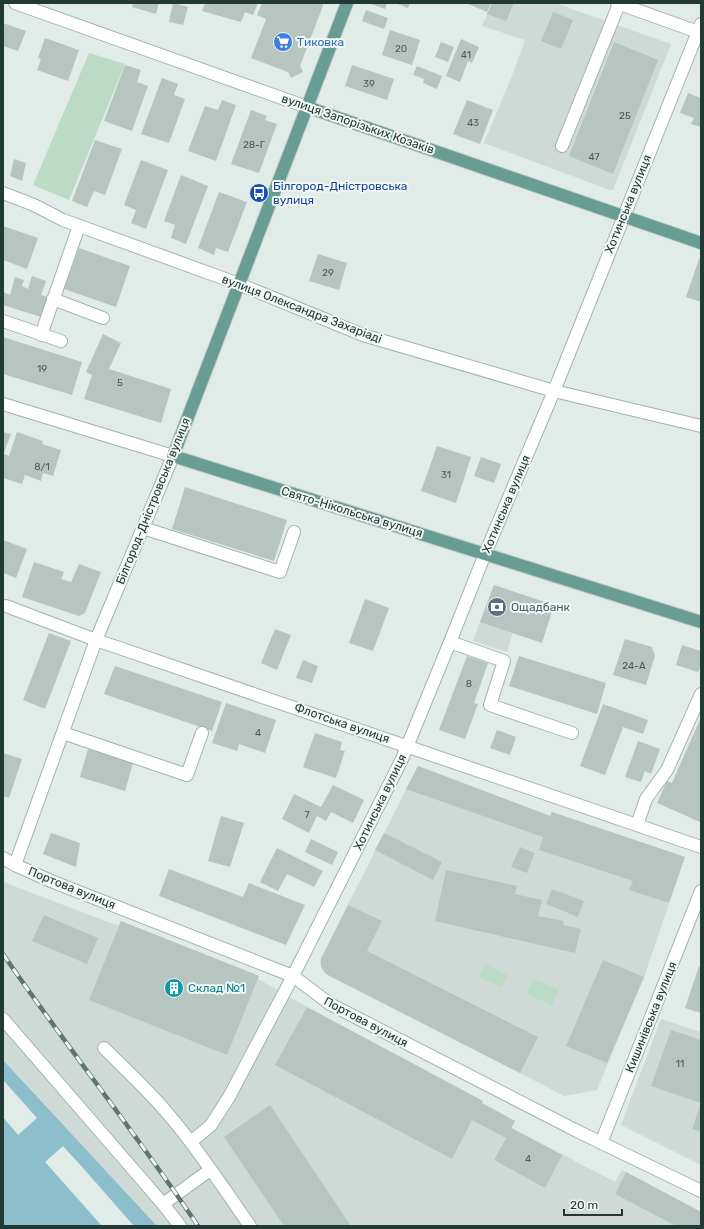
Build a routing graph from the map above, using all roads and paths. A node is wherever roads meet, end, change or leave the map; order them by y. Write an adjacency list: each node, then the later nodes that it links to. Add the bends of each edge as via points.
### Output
1 (15, 3): 5 (street, вулиця Запорізьких Козаків)
2 (347, 3): 5 (main road, Білгород-Дністровська вулиця)
3 (618, 3): 4 (street); 6 (street)
4 (700, 30): 8 (street, Хотинська вулиця)
5 (308, 107): 8 (main road, вулиця Запорізьких Козаків); 11 (main road, Білгород-Дністровська вулиця)
6 (562, 146)
7 (3, 193): 9 (street, вулиця Олександра Захаріаді)
8 (624, 216): 10 (main road, вулиця Запорізьких Козаків); 17 (street, Хотинська вулиця)
9 (79, 226): 11 (street, вулиця Олександра Захаріаді); 12 (street)
10 (701, 243)
11 (239, 284): 17 (street, вулиця Олександра Захаріаді, via 363,335); 20 (main road, Білгород-Дністровська вулиця)
12 (53, 299): 13 (street); 15 (street)
13 (103, 318)
14 (3, 321): 15 (street)
15 (41, 335): 16 (street)
16 (61, 341)
17 (554, 391): 19 (street, вулиця Олександра Захаріаді); 23 (street, Хотинська вулиця)
18 (3, 404): 20 (street, Свято-Нікольська вулиця)
19 (701, 426)
20 (172, 456): 21 (street, Білгород-Дністровська вулиця); 23 (main road, Свято-Нікольська вулиця)
21 (143, 528): 22 (street, via 280,572); 26 (street, Білгород-Дністровська вулиця)
22 (294, 532)
23 (485, 554): 25 (main road, Свято-Нікольська вулиця); 27 (street, Хотинська вулиця)
24 (6, 606): 26 (street, Флотська вулиця)
25 (701, 622)
26 (96, 640): 29 (street, Білгород-Дністровська вулиця); 32 (street, Флотська вулиця)
27 (450, 642): 31 (street, via 504,661 490,705); 32 (street, Хотинська вулиця)
28 (701, 694): 33 (street, via 667,770 646,799)
29 (63, 733): 30 (street, via 187,775); 36 (street, Білгород-Дністровська вулиця)
30 (202, 733)
31 (572, 733)
32 (408, 746): 33 (street, Флотська вулиця); 38 (street, Хотинська вулиця)
33 (637, 825): 34 (street, Флотська вулиця)
34 (701, 847)
35 (3, 858): 36 (street, Портова вулиця)
36 (15, 865): 38 (street, Портова вулиця)
37 (701, 891): 42 (street, Кишинівська вулиця)
38 (293, 976): 41 (street, Хотинська вулиця, via 221,1111 211,1125); 42 (street, Портова вулиця, via 330,1004)
39 (3, 1019): 45 (street)
40 (104, 1048): 41 (street, via 148,1090)
41 (191, 1142): 43 (street)
42 (601, 1142): 44 (street, Портова вулиця)
43 (210, 1170): 45 (street); 47 (street)
44 (701, 1191)
45 (163, 1204): 46 (street)
46 (180, 1226)
47 (250, 1226)

